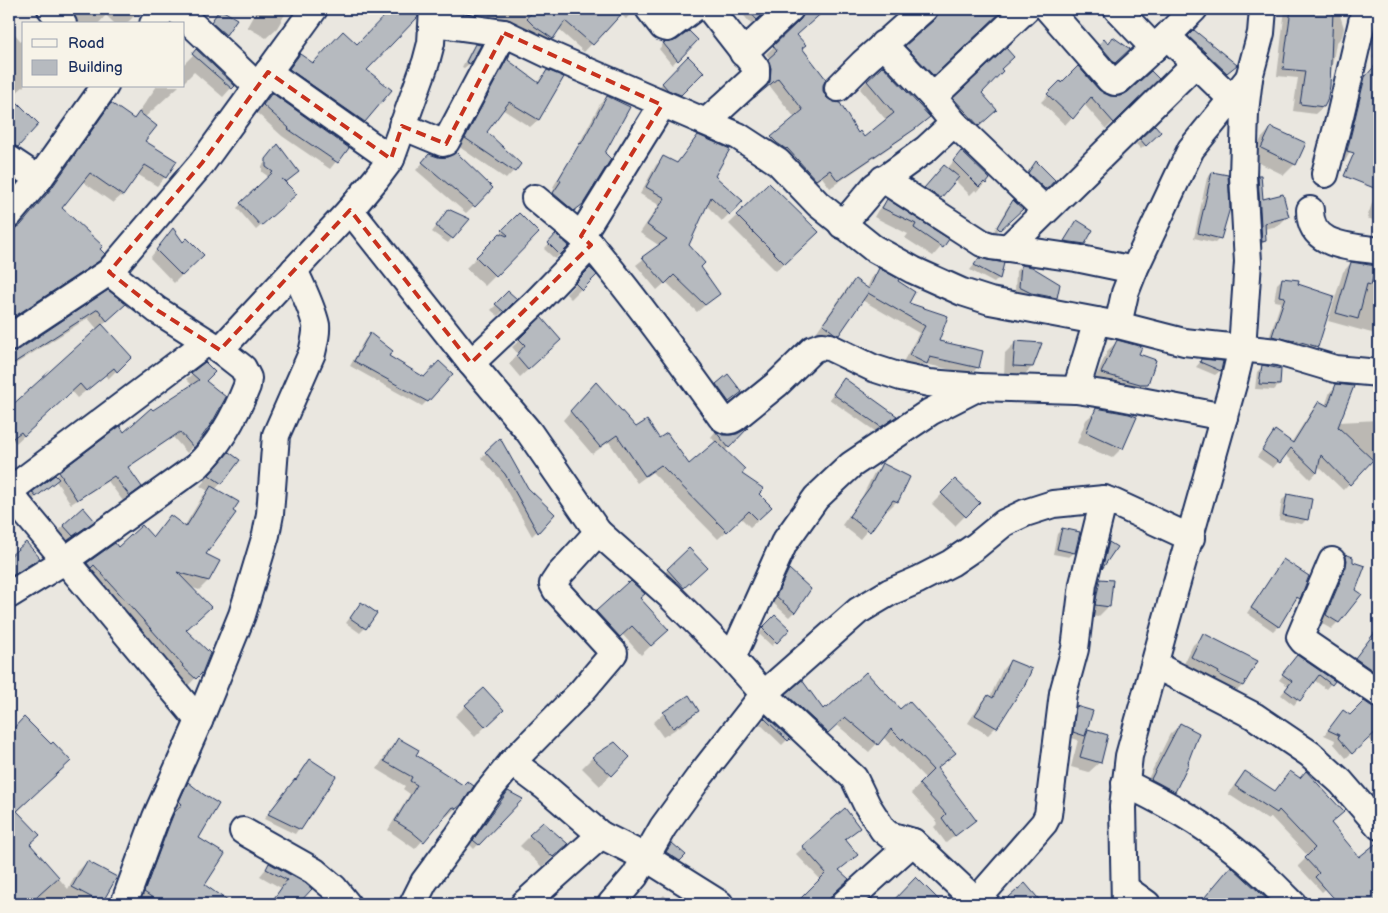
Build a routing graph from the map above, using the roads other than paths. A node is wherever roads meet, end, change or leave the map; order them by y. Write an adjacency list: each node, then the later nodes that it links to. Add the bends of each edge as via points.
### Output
1 (51, 9): 17 (street)
2 (164, 9): 18 (street)
3 (176, 9): 24 (street)
4 (314, 9): 24 (street)
5 (649, 9): 6 (street, via 663,27 668,28)
6 (693, 9)
7 (710, 9): 22 (street)
8 (790, 9): 22 (street)
9 (924, 9): 21 (street)
10 (1026, 9): 27 (street)
11 (1048, 9): 20 (street, via 1115,82)
12 (1116, 9): 20 (street)
13 (1194, 9): 20 (street)
14 (1263, 9): 29 (street, via 1261,33)
15 (1365, 9): 35 (street)
16 (433, 16): 19 (street); 32 (street, via 426,62)
17 (61, 22)
18 (154, 22)
19 (504, 33): 28 (street); 32 (street, via 446,142)
20 (1161, 42): 23 (street)
21 (883, 44): 26 (street); 27 (street)
22 (743, 52): 30 (street, via 756,68 756,76)
23 (1195, 64): 29 (street); 40 (street)
24 (262, 79): 34 (street); 49 (street, via 202,163)
25 (105, 88): 36 (street)
26 (838, 88)
27 (933, 97): 31 (street)
28 (662, 105): 30 (street); 44 (street)
29 (1238, 105): 48 (street, via 1191,149); 53 (street, via 1248,262)
30 (706, 122): 43 (street, via 738,136 778,162)
31 (954, 123): 37 (street, via 926,149); 40 (street)
32 (402, 126): 34 (street)
33 (9, 158): 36 (street)
34 (391, 159): 39 (street)
35 (1325, 174)
36 (40, 179): 42 (street)
37 (883, 179): 43 (street, via 868,192); 45 (street, via 982,242)
38 (535, 198): 44 (street)
39 (350, 210): 47 (street); 54 (street)
40 (1045, 210): 45 (street)
41 (1310, 210): 46 (street, via 1315,232 1322,238)
42 (9, 215)
43 (842, 225): 50 (street, via 881,253 962,292 990,302)
44 (586, 241): 54 (street, via 536,302); 56 (street, via 726,420 735,418 821,346 901,377)
45 (1008, 248): 48 (street)
46 (1379, 251)
47 (294, 270): 52 (street); 70 (street, via 316,327 315,342 276,436 270,514 242,615)
48 (1134, 270): 50 (street)
49 (110, 272): 51 (street); 52 (street, via 157,310)
50 (1108, 323): 53 (street, via 1184,342); 57 (street)
51 (9, 338)
52 (213, 346): 59 (street); 64 (street, via 243,368 248,378 243,396 226,429 197,466)
53 (1242, 348): 55 (street, via 1278,352 1335,369); 58 (street)
54 (471, 362): 61 (street, via 530,432)
55 (1379, 373)
56 (978, 387): 57 (street); 66 (street, via 930,412 851,465 816,498 784,543)
57 (1076, 390): 58 (street)
58 (1224, 417): 62 (street)
59 (9, 492): 64 (street)
60 (1104, 499): 62 (street); 69 (street, via 1053,504 1004,523 950,563 858,611); 79 (street, via 1083,584 1075,649 1063,693 1048,815)
61 (598, 532): 66 (street, via 669,595); 71 (street, via 553,584 614,653 581,692)
62 (1190, 538): 67 (street)
63 (1332, 560): 68 (street, via 1300,637)
64 (64, 561): 65 (street); 70 (street)
65 (9, 594)
66 (732, 658): 69 (street)
67 (1155, 665): 72 (street, via 1129,756); 73 (street, via 1254,716 1310,754 1341,782)
68 (1379, 693)
69 (764, 694): 76 (street, via 854,778 883,830); 77 (street, via 700,776)
70 (199, 721): 80 (street, via 156,817)
71 (512, 762): 75 (street); 82 (street, via 424,882)
72 (1125, 783): 78 (street); 88 (street, via 1184,814 1211,833 1240,854)
73 (1379, 826)
74 (243, 831): 81 (street, via 314,871 334,888)
75 (602, 835): 77 (street); 83 (street)
76 (913, 842): 79 (street); 86 (street)
77 (645, 857): 84 (street, via 636,876); 85 (street)
78 (1125, 896): 87 (street)
79 (977, 903)
80 (124, 904)
81 (346, 904)
82 (414, 904)
83 (524, 904)
84 (611, 904)
85 (720, 904)
86 (844, 904)
87 (1147, 904)
88 (1293, 904)

